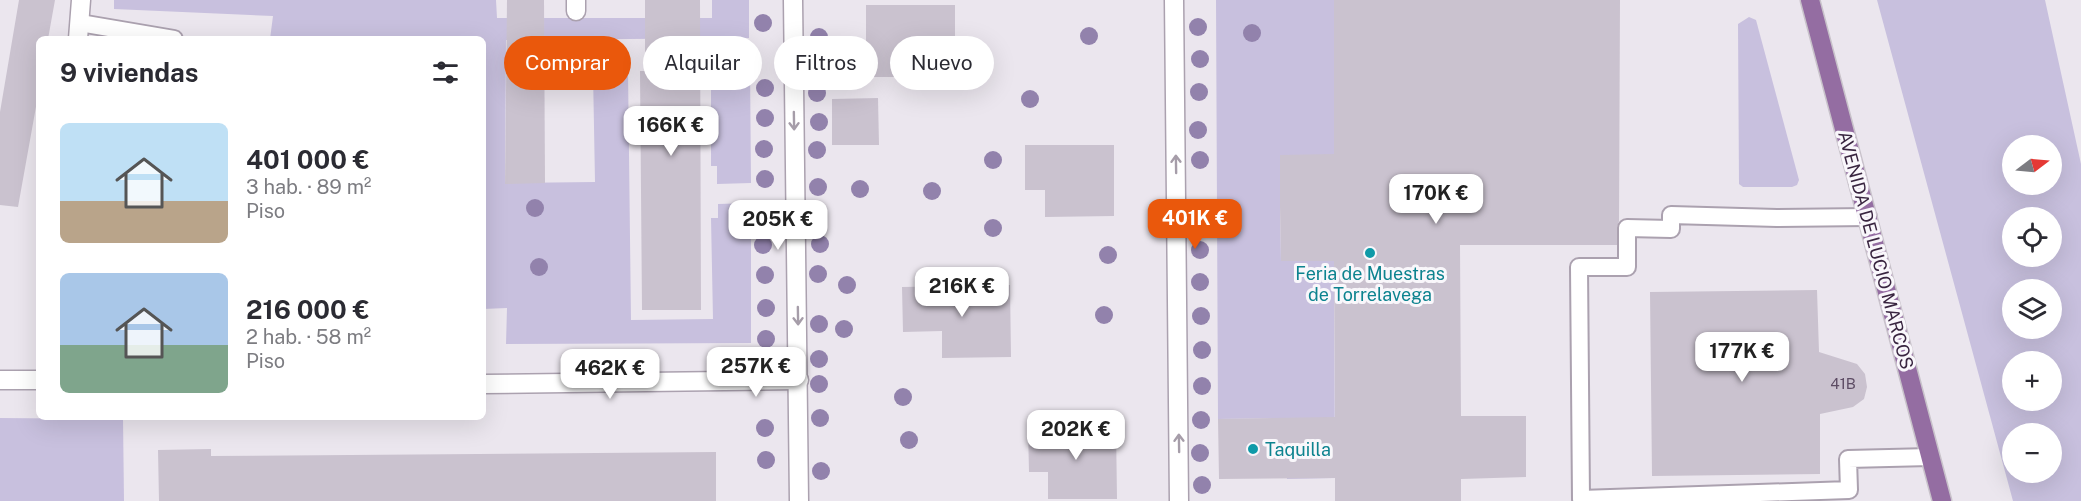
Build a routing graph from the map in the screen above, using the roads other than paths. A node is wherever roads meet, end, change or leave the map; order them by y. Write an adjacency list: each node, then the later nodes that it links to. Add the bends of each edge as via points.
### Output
1 (81, 0): 5 (street)
2 (793, 0): 10 (street, one-way to 10)
3 (1174, 0): 15 (street, one-way to 3)
4 (1810, 0): 7 (main road, AVENIDA DE LUCIO MARCOS)
5 (79, 31): 6 (lane)
6 (138, 36)
7 (1868, 218): 12 (main road, AVENIDA DE LUCIO MARCOS); 13 (lane, via 1671,215 1671,229 1627,228 1627,267 1580,267 1581,499)
8 (0, 380): 9 (street)
9 (36, 380)
10 (799, 380): 11 (street); 14 (street)
11 (486, 384)
12 (1930, 457): 13 (lane, via 1848,459 1849,490); 16 (main road, AVENIDA DE LUCIO MARCOS)
13 (1656, 499)
14 (799, 501)
15 (1179, 501)
16 (1942, 501)

